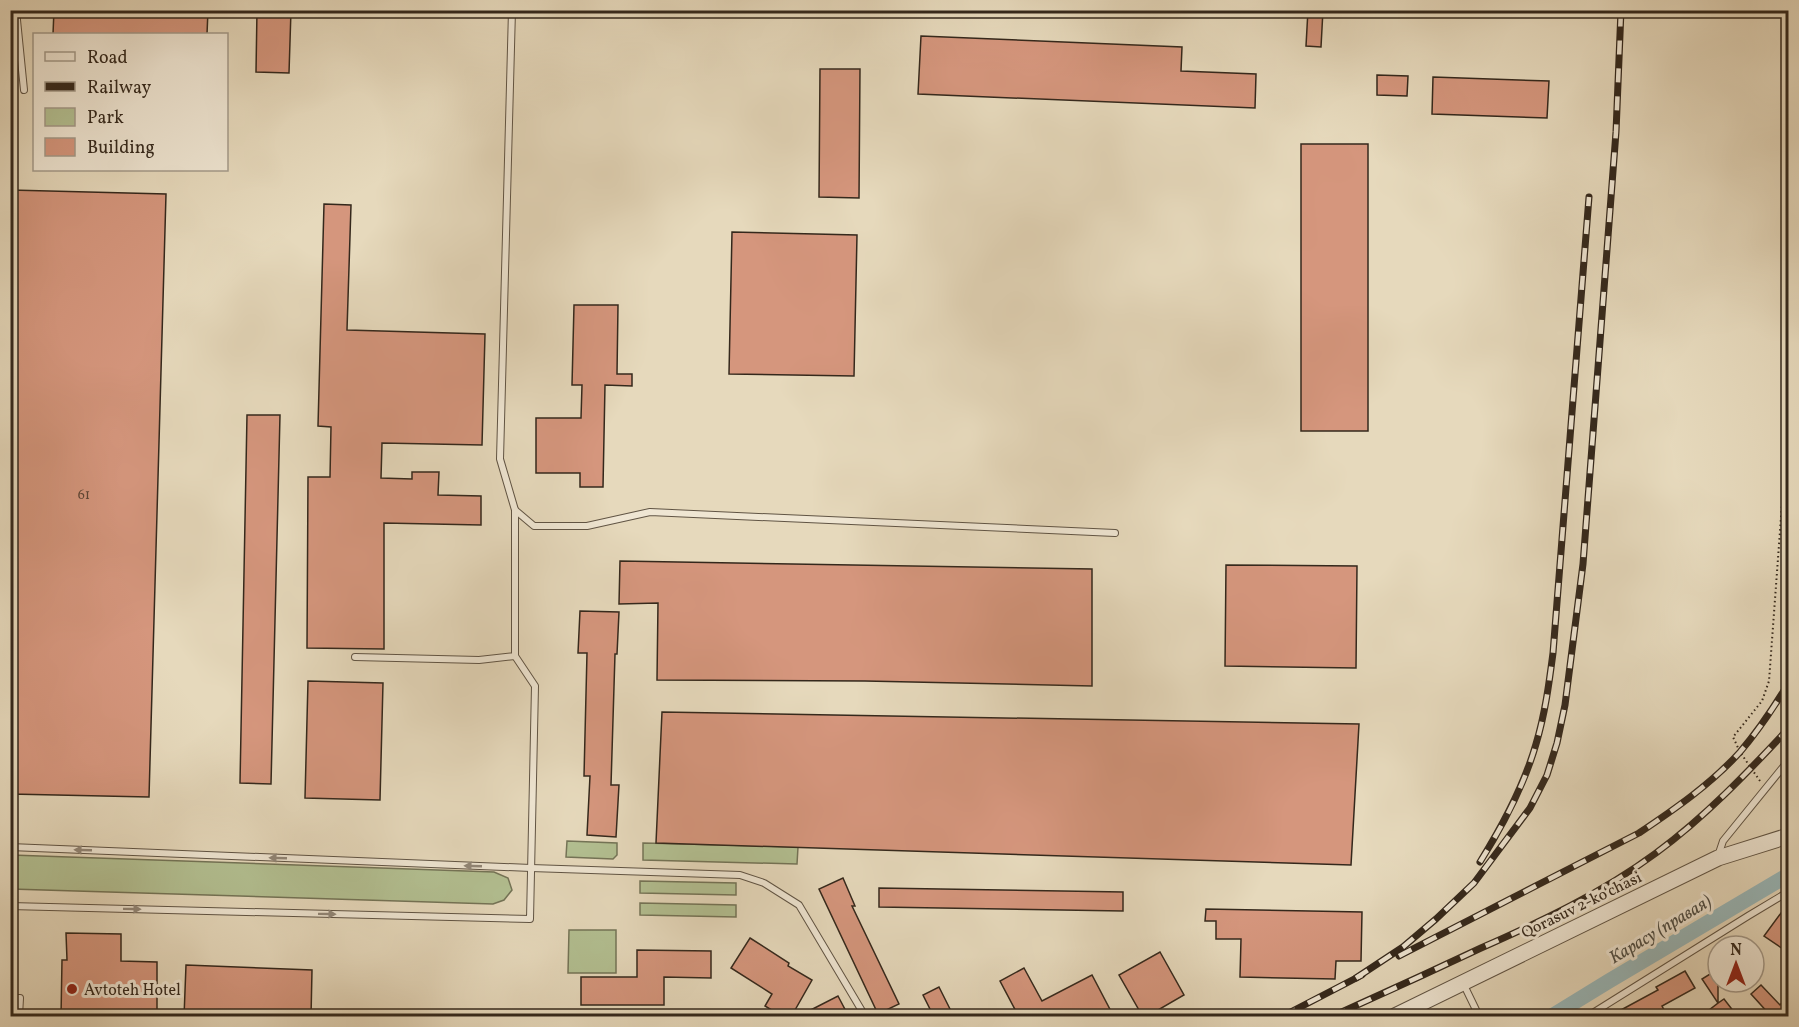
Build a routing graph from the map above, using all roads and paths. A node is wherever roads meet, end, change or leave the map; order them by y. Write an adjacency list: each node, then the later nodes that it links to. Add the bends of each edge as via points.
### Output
1 (16, 10): 3 (lane)
2 (512, 10): 6 (lane, via 500,459)
3 (24, 90)
4 (1788, 394): 5 (path)
5 (1787, 463): 11 (path, via 1769,681 1762,701 1733,737)
6 (515, 510): 7 (lane, via 534,525 588,526 650,512); 8 (lane)
7 (1115, 533)
8 (514, 656): 9 (lane, via 478,660); 15 (lane, via 535,686)
9 (355, 657)
10 (1788, 762): 11 (lane)
11 (1765, 788): 14 (lane, via 1723,841)
12 (1788, 836): 14 (street, Qorasuv 2-koʻchasi)
13 (10, 847): 15 (lane, one-way to 13)
14 (1718, 858): 18 (street, Qorasuv 2-koʻchasi)
15 (531, 868): 17 (lane, one-way to 15, via 530,919); 21 (lane, via 740,875 764,883 799,905)
16 (1788, 892): 24 (lane)
17 (10, 906)
18 (1463, 983): 22 (street, Qorasuv 2-koʻchasi); 23 (lane)
19 (10, 998): 20 (lane, via 20,998)
20 (19, 1017)
21 (865, 1017)
22 (1395, 1017)
23 (1479, 1017)
24 (1588, 1017)

